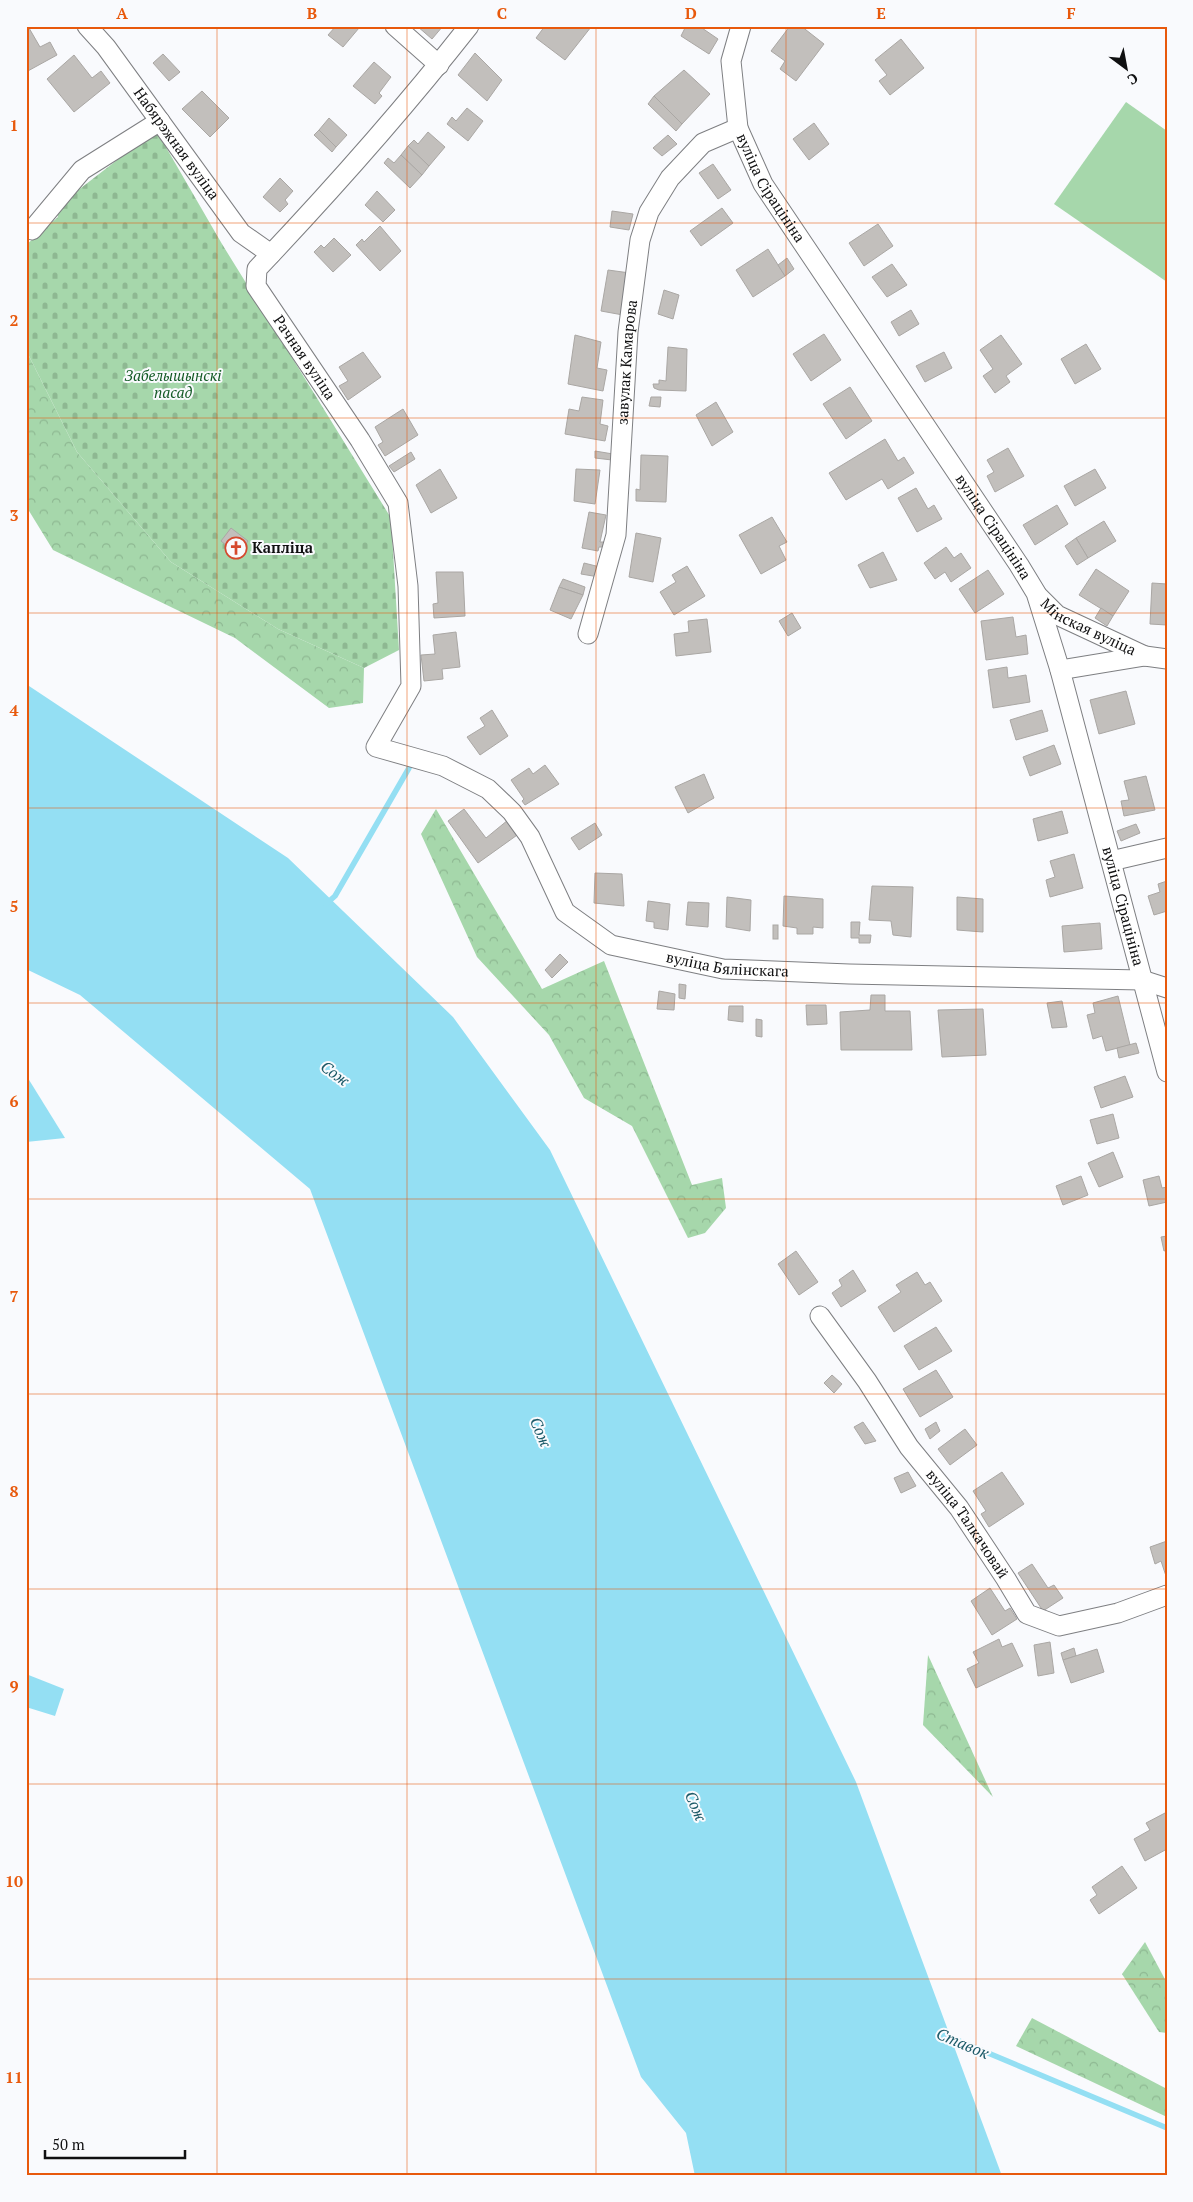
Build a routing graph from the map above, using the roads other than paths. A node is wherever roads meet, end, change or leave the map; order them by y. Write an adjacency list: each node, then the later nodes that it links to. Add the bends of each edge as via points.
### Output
1 (87, 26): 6 (street, Набярэжная вуліца)
2 (395, 26): 5 (street)
3 (469, 26): 5 (street, Рачная вуліца)
4 (741, 26): 7 (street, вуліца Сірацініна, via 731,61)
5 (439, 65): 9 (street, Рачная вуліца)
6 (160, 121): 8 (street, via 82,170); 9 (street, Набярэжная вуліца, via 242,233)
7 (738, 128): 10 (street, вуліца Сірацініна, via 763,184 1020,564); 11 (street, завулак Камарова, via 703,143 670,178 650,212 640,240 628,332 616,535)
8 (32, 230)
9 (271, 254): 15 (street, Рачная вуліца, via 257,269 256,286 360,440 398,503 408,586 411,686)
10 (1036, 593): 12 (street, Мінская вуліца, via 1057,615); 14 (street, вуліца Сірацініна)
11 (588, 634)
12 (1145, 656): 13 (street, Мінская вуліца); 14 (street, Мінская вуліца)
13 (1167, 660)
14 (1060, 670): 17 (street, вуліца Сірацініна)
15 (376, 747): 18 (street, вуліца Бялінскага, via 444,766 488,789 512,812 530,837 564,912 611,945 723,969)
16 (1167, 848): 17 (street)
17 (1111, 861): 18 (street, вуліца Сірацініна)
18 (1142, 980): 19 (street, вуліца Бялінскага); 20 (street, вуліца Сірацініна)
19 (1167, 988)
20 (1167, 1072)
21 (820, 1316): 22 (street, вуліца Талкачовай, via 909,1447 959,1508 1027,1614 1059,1626 1118,1613)
22 (1167, 1595)

